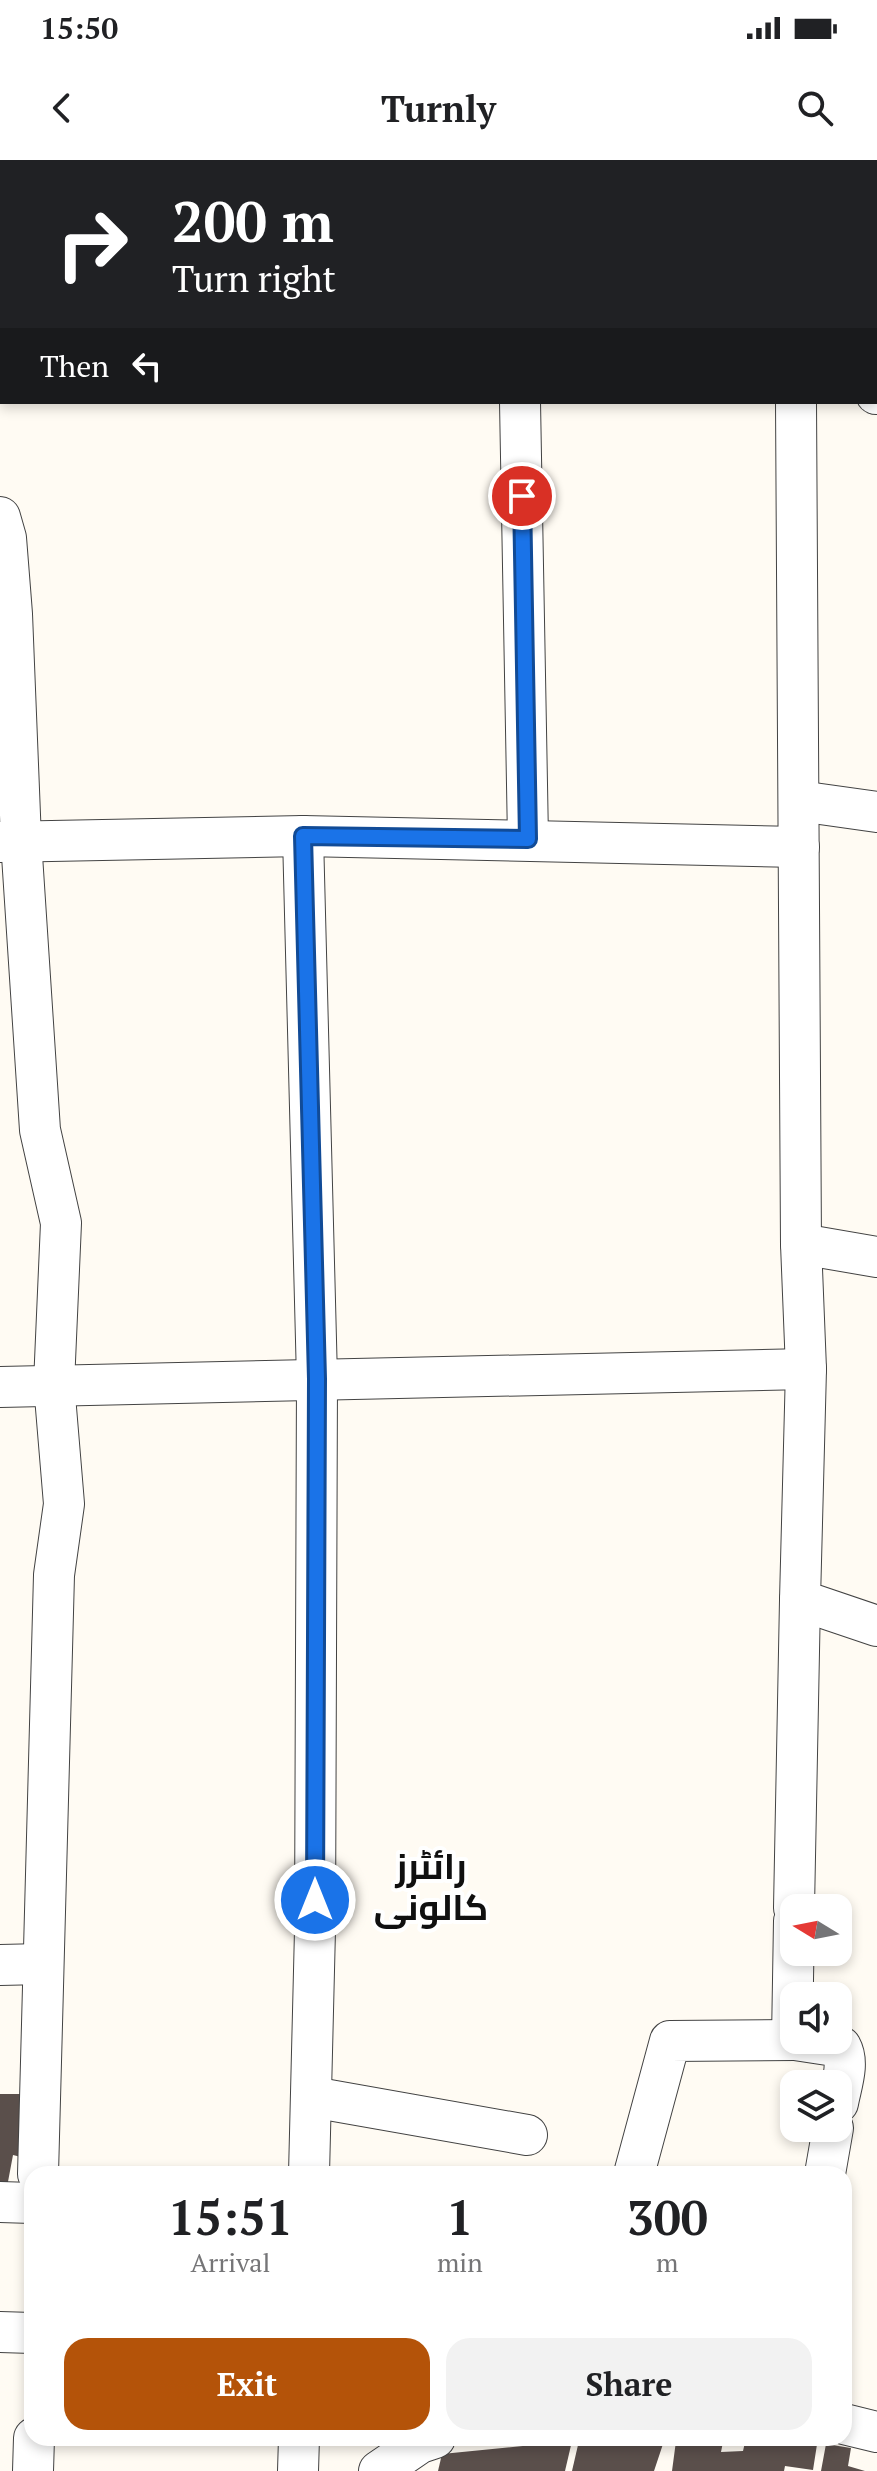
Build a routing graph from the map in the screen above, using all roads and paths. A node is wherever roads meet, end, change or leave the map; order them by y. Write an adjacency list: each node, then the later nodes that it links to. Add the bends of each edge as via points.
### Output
1 (520, 404): 7 (street)
2 (796, 404): 4 (street)
3 (0, 517): 8 (street, via 12,614)
4 (799, 801): 5 (street); 9 (street)
5 (877, 812)
6 (303, 836): 7 (street); 8 (street); 13 (street)
7 (528, 839): 9 (street)
8 (10, 841): 14 (street, via 40,1130 61,1223)
9 (799, 847): 10 (street)
10 (801, 1244): 11 (street); 12 (street)
11 (877, 1257)
12 (806, 1369): 13 (street); 16 (street)
13 (317, 1379): 14 (street); 22 (street)
14 (54, 1384): 15 (street); 19 (street, via 64,1504 54,1575)
15 (0, 1387)
16 (800, 1600): 17 (street); 18 (street)
17 (877, 1626)
18 (794, 1894)
19 (42, 1964): 20 (street); 25 (street)
20 (0, 1965)
21 (780, 2040): 27 (street, via 670,2041)
22 (312, 2097): 23 (street); 26 (street)
23 (527, 2135)
24 (831, 2142): 28 (street)
25 (38, 2166)
26 (309, 2166)
27 (636, 2166)
28 (826, 2166)
29 (0, 2202): 30 (street)
30 (24, 2203)
31 (0, 2332): 32 (street)
32 (24, 2333)
33 (852, 2426): 34 (street)
34 (877, 2432)
35 (34, 2446): 38 (street)
36 (299, 2446): 39 (street)
37 (416, 2446): 40 (street)
38 (33, 2471)
39 (298, 2471)
40 (379, 2471)

